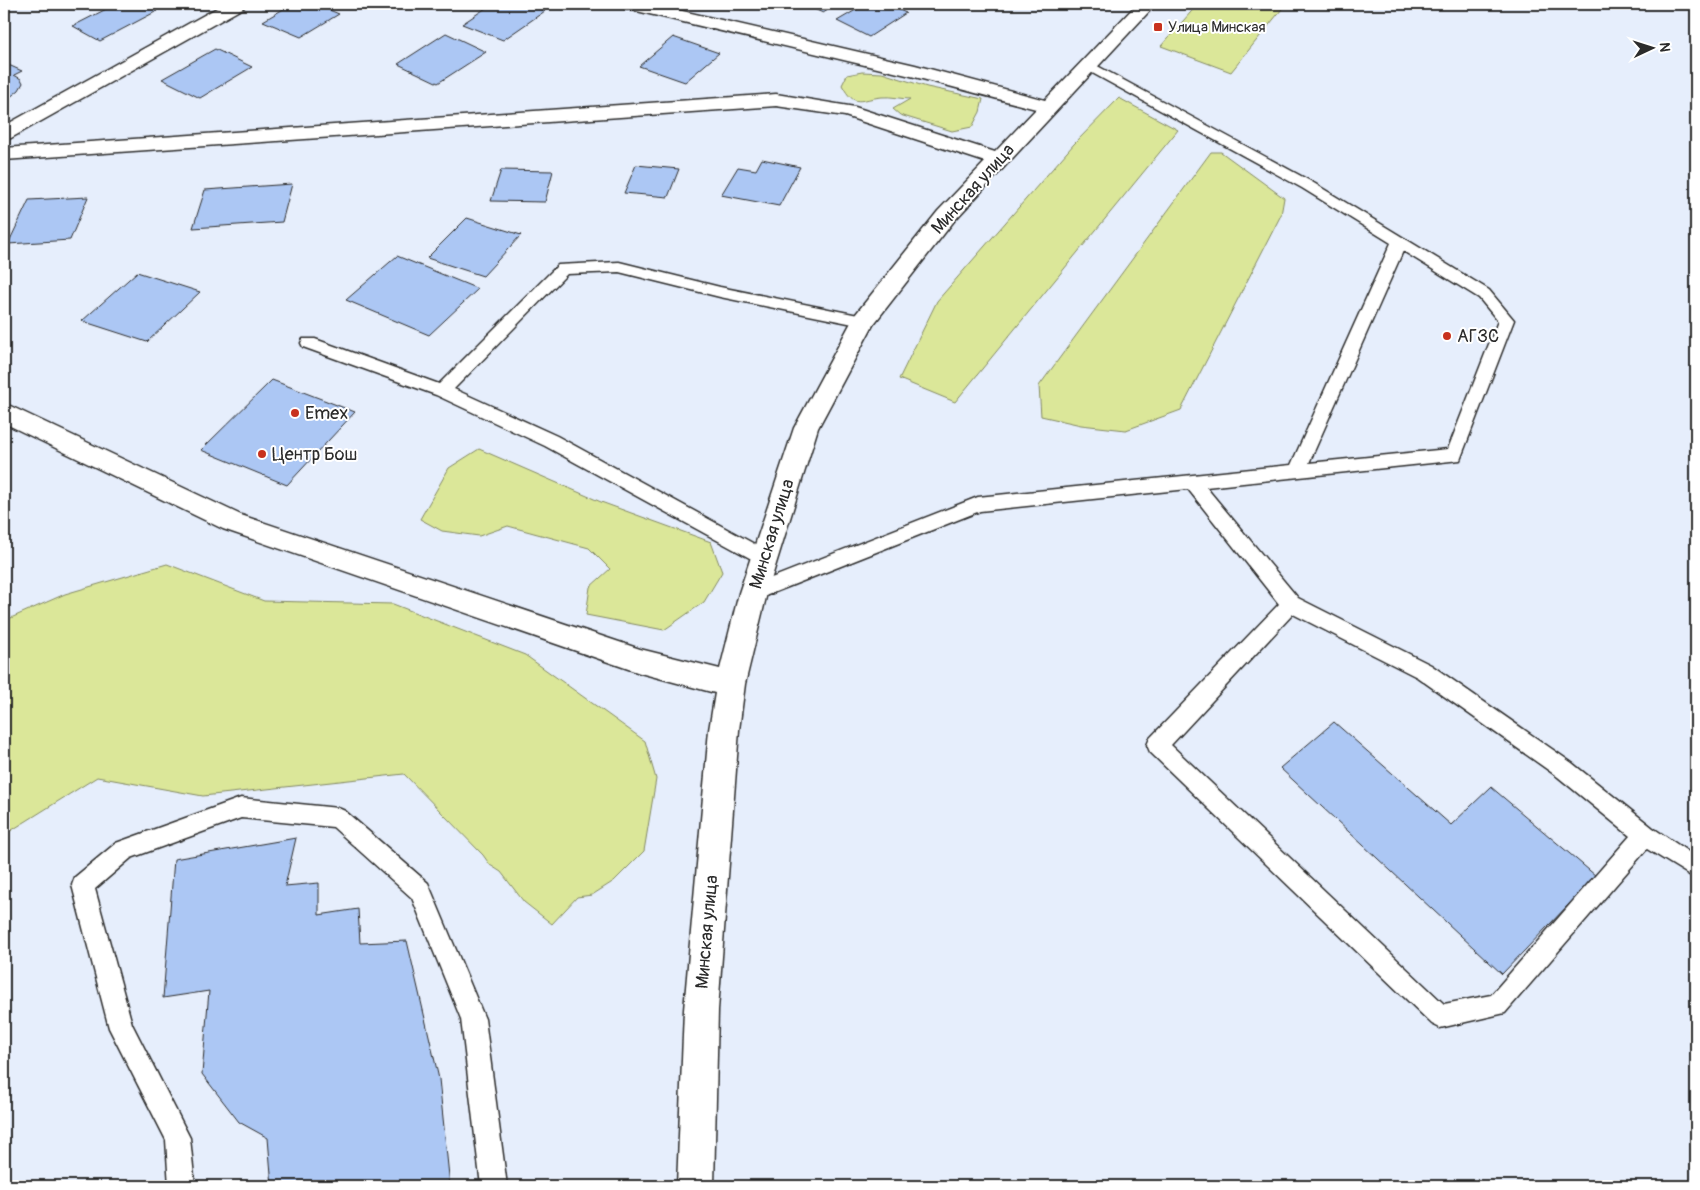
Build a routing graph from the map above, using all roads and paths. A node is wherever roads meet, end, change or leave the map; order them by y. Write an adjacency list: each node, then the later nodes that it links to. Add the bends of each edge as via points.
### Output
1 (238, 4): 6 (street)
2 (630, 4): 5 (street, via 915,71)
3 (1147, 4): 4 (street, Минская улица)
4 (1090, 66): 5 (street, Минская улица); 9 (lane, via 1307,185)
5 (1050, 108): 8 (street, Минская улица)
6 (4, 134)
7 (4, 154): 8 (street, via 776,100 848,111)
8 (999, 160): 10 (street, Минская улица, via 946,216)
9 (1399, 242): 14 (lane); 14 (lane, via 1484,294 1506,320 1454,455)
10 (863, 322): 12 (lane, via 618,267 564,269); 16 (street, Минская улица, via 806,428)
11 (309, 343): 12 (lane)
12 (442, 391): 16 (lane, via 551,441)
13 (4, 412): 19 (street, via 232,522 640,661)
14 (1297, 471): 15 (lane)
15 (1192, 482): 17 (lane, via 978,504); 18 (lane)
16 (763, 557): 17 (street, Минская улица)
17 (753, 593): 19 (street, Минская улица)
18 (1291, 604): 20 (lane, via 1424,671 1565,770); 20 (lane, via 1157,745 1440,1016 1497,1005)
19 (731, 684): 24 (street, Минская улица, via 724,730 701,1010)
20 (1645, 835): 21 (lane)
21 (1696, 869)
22 (182, 1186): 23 (lane, via 178,1138 121,1028 83,885 124,850 241,808 338,818 420,890 473,1020)
23 (494, 1186)
24 (696, 1186)

